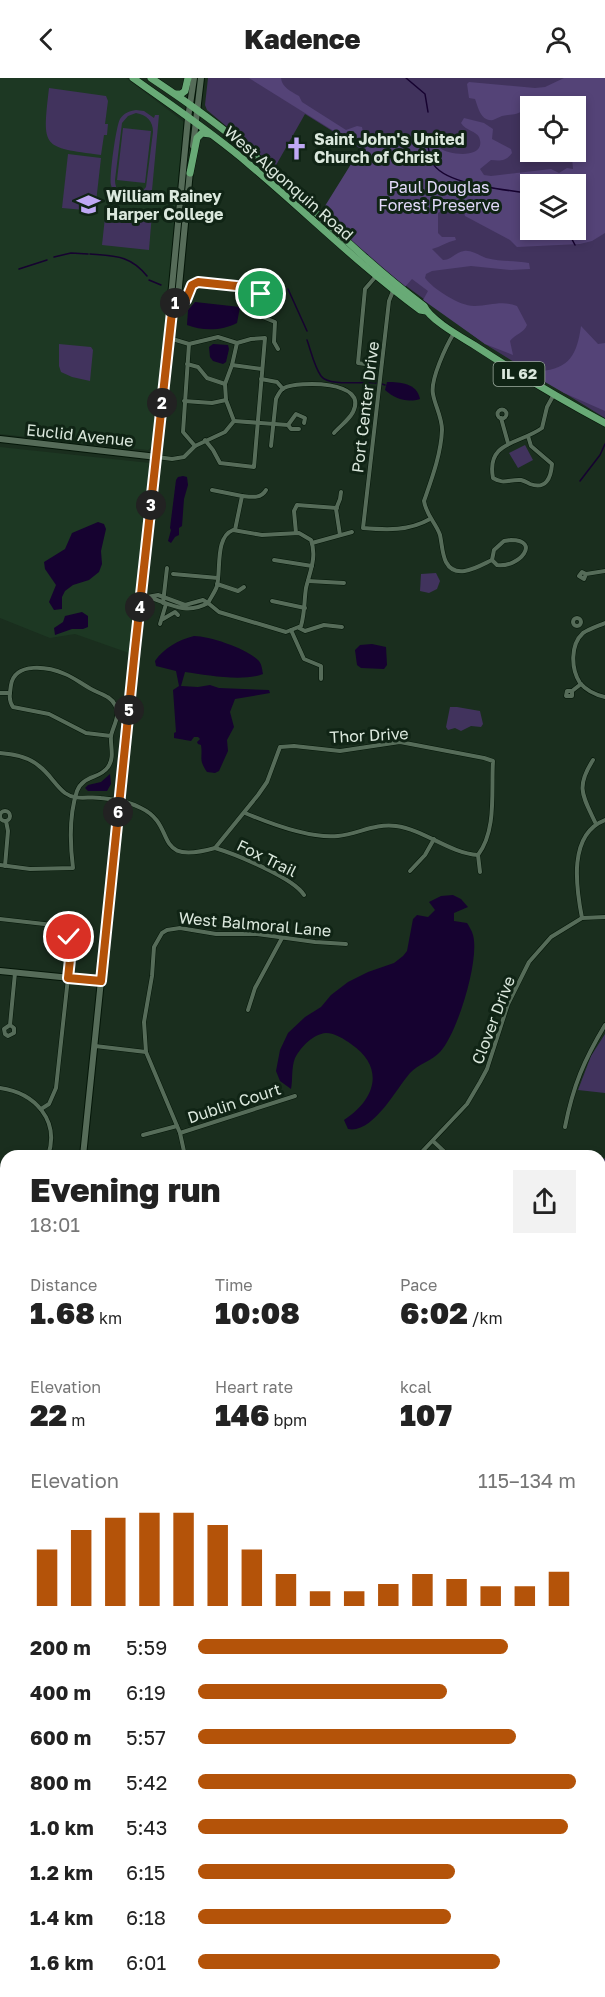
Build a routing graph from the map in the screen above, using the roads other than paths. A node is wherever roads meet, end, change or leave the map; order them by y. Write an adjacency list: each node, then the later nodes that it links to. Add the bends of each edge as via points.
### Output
1 (133, 78): 9 (main road, West Algonquin Road / IL 62)
2 (151, 78): 6 (main road, West Algonquin Road / IL 62)
3 (188, 78): 6 (main road, via 185,91)
4 (194, 78): 7 (main road)
5 (201, 78): 8 (main road)
6 (174, 94): 7 (main road, West Algonquin Road / IL 62)
7 (190, 105): 8 (main road, West Algonquin Road / IL 62); 9 (main road)
8 (197, 110): 10 (main road); 13 (main road, West Algonquin Road / IL 62, via 246,148)
9 (188, 118): 10 (main road, West Algonquin Road / IL 62); 15 (main road)
10 (195, 122): 11 (main road, West Algonquin Road / IL 62); 12 (main road)
11 (212, 134): 12 (main road, via 197,138); 13 (main road, West Algonquin Road / IL 62)
12 (190, 173): 15 (main road, via 178,297)
13 (378, 274): 14 (main road, West Algonquin Road / IL 62); 16 (main road, West Algonquin Road / IL 62); 24 (street, via 365,289 358,363)
14 (393, 291): 16 (main road, West Algonquin Road / IL 62); 53 (street, Port Center Drive, via 363,528 403,529)
15 (173, 303): 18 (main road); 21 (street, via 186,300 192,285 198,282 259,289 260,316 275,322 274,342)
16 (426, 311): 17 (main road, West Algonquin Road / IL 62)
17 (454, 333): 29 (main road, West Algonquin Road / IL 62); 53 (street, via 432,388 442,424 439,451 424,501)
18 (169, 338): 20 (street); 47 (main road)
19 (237, 343): 20 (street, via 218,337); 23 (street); 25 (street, via 265,338)
20 (189, 344): 22 (street)
21 (278, 348)
22 (187, 364): 27 (street, via 198,367 207,378); 31 (street)
23 (232, 365): 25 (street); 27 (street)
24 (372, 365)
25 (262, 369): 26 (street)
26 (261, 379): 28 (street, via 277,382); 34 (street)
27 (225, 384): 30 (street)
28 (283, 389): 37 (street, via 276,399); 40 (street, via 327,385 348,390 354,400 354,411)
29 (553, 396): 36 (main road, West Algonquin Road / IL 62); 41 (street, via 542,428)
30 (226, 400): 31 (street); 33 (street)
31 (184, 401): 45 (street, via 183,432)
32 (501, 418): 44 (street)
33 (234, 421): 34 (street); 43 (street, via 225,432)
34 (257, 423): 37 (street); 43 (street, via 254,467 220,463)
35 (304, 423): 38 (street, via 304,418 296,414)
36 (605, 423)
37 (273, 424): 38 (street); 46 (street)
38 (288, 425): 39 (street)
39 (299, 429)
40 (334, 433)
41 (528, 436): 44 (street); 44 (street, via 531,446 552,464 544,485 522,480 504,483 493,478 494,459)
42 (0, 439): 47 (main road, Euclid Avenue)
43 (205, 440): 45 (street)
44 (508, 443)
45 (195, 446): 47 (street, via 184,457)
46 (271, 446)
47 (157, 457): 71 (main road)
48 (212, 490): 51 (street)
49 (266, 490): 51 (street, via 257,496)
50 (340, 492): 52 (street)
51 (242, 496): 54 (street)
52 (337, 508): 56 (street, via 297,505); 57 (street)
53 (430, 519): 60 (street, via 439,533 446,562 456,571 464,572)
54 (235, 530): 56 (street, via 262,535); 66 (street, via 226,532 222,540)
55 (352, 531): 57 (street)
56 (296, 533): 58 (street)
57 (340, 535): 58 (street)
58 (312, 543): 61 (street)
59 (274, 560): 61 (street)
60 (492, 560): 60 (street, via 504,566 518,561 526,550 525,544 520,540 504,542 494,549)
61 (312, 566): 67 (street)
62 (167, 568): 72 (street)
63 (605, 572): 65 (street)
64 (172, 574): 66 (street)
65 (586, 574)
66 (218, 578): 69 (street)
67 (308, 581): 68 (street); 76 (street)
68 (344, 583)
69 (217, 584): 70 (street, via 238,591); 75 (street)
70 (244, 587)
71 (144, 596): 72 (street); 74 (street); 94 (main road)
72 (164, 597): 74 (street); 75 (street, via 185,605 204,600)
73 (272, 602): 76 (street)
74 (165, 603): 75 (street, via 191,609); 77 (street, via 162,622)
75 (208, 603): 82 (street, via 219,612 286,633)
76 (305, 608): 80 (street)
77 (173, 617)
78 (605, 624): 83 (street)
79 (579, 626): 83 (street)
80 (298, 627): 81 (street, via 305,631); 82 (street)
81 (342, 627)
82 (291, 630): 84 (street, via 304,659 321,666)
83 (584, 633): 85 (street, via 575,644 573,659)
84 (321, 679)
85 (581, 684): 86 (street); 89 (street)
86 (572, 691)
87 (0, 693): 88 (street)
88 (10, 693): 90 (street, via 9,700 15,708 49,714 86,733); 90 (street, via 13,679 21,669 63,673 115,704 117,713)
89 (605, 697)
90 (111, 736): 93 (street, via 108,767 84,780)
91 (0, 753): 93 (street, via 39,765 65,793)
92 (593, 760): 98 (street, via 581,788)
93 (76, 798): 94 (street); 102 (street, via 71,832 73,868)
94 (119, 802): 100 (street, via 153,814 174,850 186,853); 114 (main road)
95 (245, 813): 99 (street, via 281,828 323,835 338,836 384,825 417,831); 100 (street); 101 (street, Thor Drive, via 267,782 280,747 340,751 400,742 439,748 493,761 489,834)
96 (605, 820): 98 (street)
97 (6, 821): 102 (street)
98 (596, 824): 107 (street, via 580,845 577,858)
99 (434, 839): 101 (street, via 466,854); 103 (street)
100 (215, 848): 105 (street, Fox Trail, via 278,876 300,888)
101 (478, 855): 104 (street)
102 (2, 865)
103 (410, 871)
104 (480, 872)
105 (304, 896)
106 (605, 916): 107 (street, Clover Drive)
107 (582, 918): 127 (street, Clover Drive, via 551,937 529,962 508,1004 487,1069 467,1104)
108 (0, 920): 113 (street, via 54,925 65,933 71,950)
109 (283, 938): 110 (street, West Balmoral Lane); 115 (street, via 255,988); 119 (street, West Balmoral Lane, via 180,928 162,933 154,947 145,1012)
110 (346, 944)
111 (0, 971): 112 (main road)
112 (15, 973): 113 (main road); 116 (street)
113 (68, 978): 114 (main road); 122 (street, via 56,1092)
114 (101, 981): 118 (main road)
115 (248, 1010)
116 (10, 1025)
117 (605, 1025): 124 (street, via 586,1056)
118 (95, 1046): 119 (street); 129 (main road)
119 (146, 1052): 123 (street)
120 (0, 1088): 122 (street, via 30,1098)
121 (295, 1096): 125 (street, Dublin Court)
122 (41, 1109): 128 (street, via 49,1127)
123 (177, 1126): 125 (street); 126 (street)
124 (565, 1127)
125 (180, 1133): 130 (street)
126 (143, 1135)
127 (434, 1142): 131 (street, Clover Drive); 132 (street)
128 (50, 1150)
129 (84, 1150)
130 (184, 1150)
131 (425, 1150)
132 (443, 1150)

